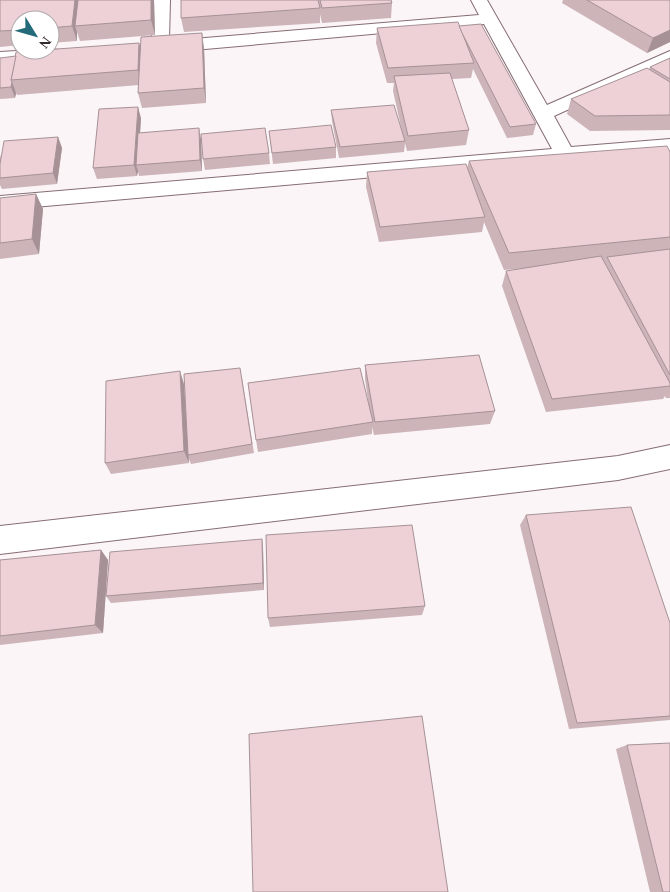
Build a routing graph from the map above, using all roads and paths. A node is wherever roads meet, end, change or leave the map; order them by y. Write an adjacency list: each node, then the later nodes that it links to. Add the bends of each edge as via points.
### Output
1 (162, 0): 4 (street)
2 (479, 0): 3 (street)
3 (488, 19): 4 (street); 9 (street)
4 (160, 48): 5 (street)
5 (141, 49)
6 (66, 53): 8 (street)
7 (670, 56): 9 (street)
8 (0, 57)
9 (543, 114): 11 (street)
10 (670, 145): 11 (street)
11 (565, 154): 12 (street)
12 (0, 203)
13 (670, 457): 14 (street, via 618,468)
14 (0, 540)

